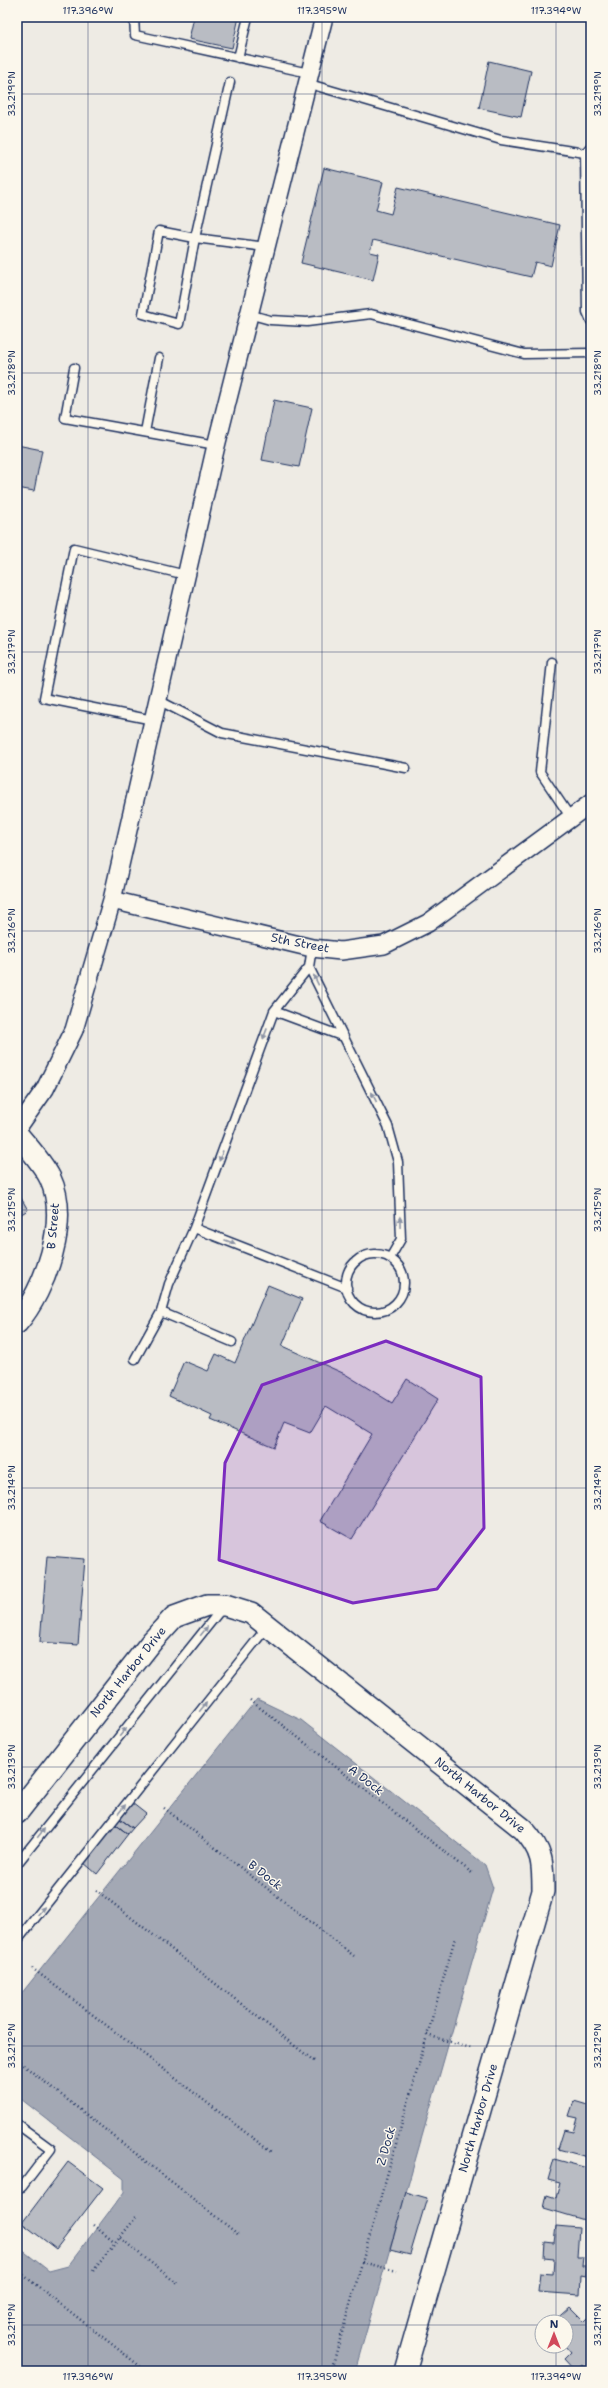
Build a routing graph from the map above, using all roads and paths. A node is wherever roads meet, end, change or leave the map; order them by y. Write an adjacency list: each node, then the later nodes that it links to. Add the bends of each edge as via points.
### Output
1 (134, 17): 4 (lane, via 135,36)
2 (248, 17): 4 (lane)
3 (324, 17): 5 (street)
4 (238, 58): 5 (lane)
5 (308, 78): 8 (lane, via 501,140); 10 (street)
6 (230, 82): 9 (lane)
7 (591, 146): 8 (lane)
8 (585, 153): 12 (lane, via 587,312)
9 (195, 238): 9 (lane, via 179,324 143,314 159,231); 10 (lane)
10 (266, 247): 11 (street)
11 (249, 314): 13 (lane, via 270,320 307,322 371,314 524,354); 17 (street)
12 (591, 321)
13 (591, 352)
14 (159, 358): 16 (lane)
15 (74, 368): 16 (lane, via 65,418)
16 (145, 432): 17 (lane)
17 (216, 445): 18 (street)
18 (186, 575): 20 (street); 21 (lane, via 74,548 44,698)
19 (552, 662): 24 (lane, via 540,772)
20 (158, 700): 21 (street); 22 (lane, via 222,733)
21 (153, 720): 25 (street)
22 (406, 768)
23 (591, 803): 24 (street, 5th Street)
24 (571, 818): 26 (street, 5th Street, via 428,923 384,945 341,951)
25 (112, 900): 26 (street, 5th Street); 30 (street, via 74,1030 44,1089)
26 (312, 948): 27 (lane)
27 (309, 967): 28 (lane); 29 (lane, one-way to 27)
28 (274, 1011): 29 (lane); 32 (lane, one-way to 32)
29 (344, 1038): 33 (lane, one-way to 29, via 401,1239 398,1162 388,1126)
30 (17, 1129)
31 (17, 1134): 36 (street, B Street, via 50,1178 57,1203 54,1246 39,1287)
32 (194, 1228): 34 (lane, one-way to 34); 35 (lane, via 169,1284)
33 (390, 1258): 34 (lane, via 376,1254 360,1259 349,1271); 34 (lane, via 400,1269 404,1282 400,1298 388,1309 379,1312 362,1309 350,1296)
34 (347, 1288)
35 (161, 1312): 37 (lane); 38 (lane)
36 (17, 1323)
37 (232, 1342)
38 (135, 1359)
39 (225, 1605): 40 (street, North Harbor Drive, via 251,1613); 43 (street, North Harbor Drive, via 206,1605 174,1617); 44 (lane, one-way to 39)
40 (268, 1626): 48 (lane, one-way to 40); 70 (street, North Harbor Drive, via 523,1829 536,1843 543,1860 543,1891)
41 (250, 1700): 45 (path, A Dock)
42 (164, 1808): 49 (path, B Dock)
43 (17, 1812)
44 (17, 1864)
45 (472, 1873)
46 (96, 1890): 54 (path)
47 (455, 1938): 51 (path, Z Dock)
48 (17, 1941)
49 (354, 1956)
50 (32, 1968): 56 (path)
51 (427, 2035): 52 (path); 63 (path, Z Dock)
52 (471, 2048)
53 (17, 2060): 60 (path)
54 (314, 2061)
55 (17, 2124): 57 (lane, via 51,2149 22,2187)
56 (271, 2152)
57 (17, 2183)
58 (137, 2216): 61 (path)
59 (93, 2225): 62 (path)
60 (239, 2235)
61 (120, 2238): 65 (path); 67 (path)
62 (114, 2242)
63 (362, 2262): 66 (path); 69 (path, Z Dock)
64 (17, 2270): 68 (path)
65 (93, 2272)
66 (397, 2272)
67 (179, 2285)
68 (146, 2371)
69 (331, 2371)
70 (405, 2371)

